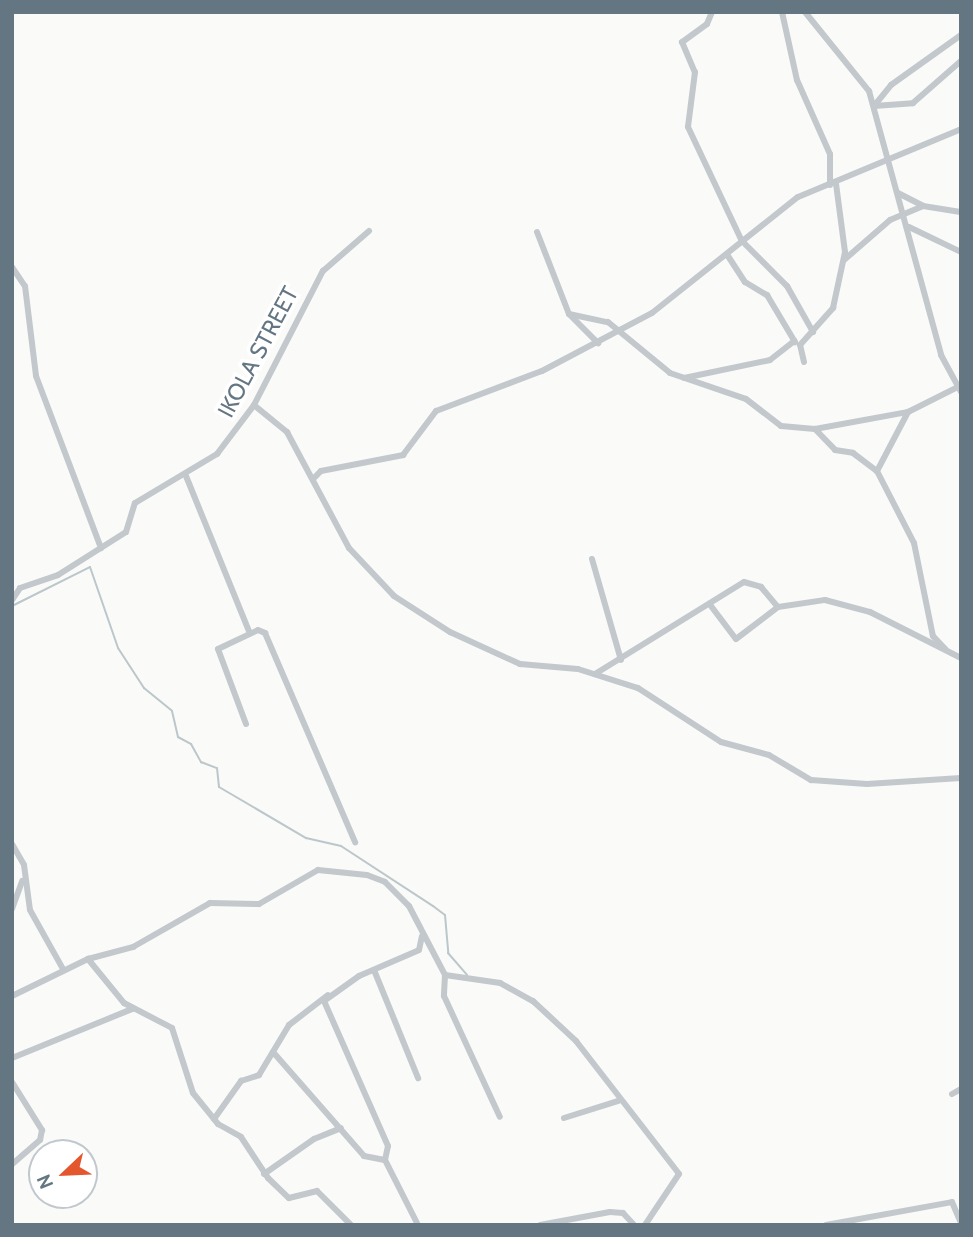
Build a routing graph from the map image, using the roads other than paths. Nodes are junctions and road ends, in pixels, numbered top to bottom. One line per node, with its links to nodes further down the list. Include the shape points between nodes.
1 (712, 12): 17 (street, via 707,24 682,42 695,72 688,127)
2 (782, 12): 9 (street, via 797,80 830,154)
3 (805, 12): 6 (street, via 856,70)
4 (961, 35): 6 (street, via 891,85)
5 (961, 61): 6 (street, via 913,103)
6 (874, 106): 8 (street)
7 (961, 129): 8 (street)
8 (886, 163): 9 (street); 10 (street)
9 (833, 184): 17 (street, via 798,197); 20 (street, via 845,248)
10 (898, 193): 11 (street); 13 (street)
11 (923, 206): 12 (street); 13 (street)
12 (961, 212)
13 (903, 213): 14 (street); 20 (street)
14 (908, 227): 18 (street); 29 (street, via 940,355)
15 (369, 231): 30 (street, IKOLA STREET, via 323,271)
16 (537, 232): 22 (street)
17 (742, 241): 19 (street); 24 (street, via 787,286)
18 (961, 252)
19 (727, 256): 23 (street); 26 (street, via 745,282 768,295)
20 (840, 264): 24 (street, via 833,308)
21 (12, 267): 36 (street, via 24,286 36,376)
22 (569, 314): 23 (street); 25 (street)
23 (622, 330): 25 (street); 28 (street)
24 (814, 332): 26 (street)
25 (598, 343): 35 (street, via 436,411 403,455 321,471)
26 (797, 343): 27 (street); 28 (street, via 769,360)
27 (804, 362)
28 (684, 378): 32 (street, via 746,399 781,426)
29 (959, 389): 31 (street)
30 (254, 405): 34 (street, IKOLA STREET, via 217,453); 35 (street, via 287,432)
31 (908, 412): 32 (street); 33 (street)
32 (816, 429): 33 (street, via 835,450 853,453)
33 (877, 471): 42 (street, via 914,543 933,636)
34 (186, 476): 36 (street, IKOLA STREET, via 135,502 126,532); 41 (street)
35 (313, 479): 45 (street, via 349,548 405,605 520,664)
36 (101, 548): 38 (street, IKOLA STREET, via 58,575 20,588)
37 (592, 559): 44 (street)
38 (12, 600)
39 (712, 606): 40 (street, via 744,582 761,587); 40 (street, via 736,639); 44 (street)
40 (778, 607): 42 (street, via 831,600 890,620)
41 (250, 634): 46 (street, via 218,649); 48 (street, via 265,633)
42 (948, 653): 43 (street)
43 (961, 659)
44 (621, 660): 45 (street)
45 (595, 674): 47 (street, via 638,688 721,742 769,755 811,780 867,784)
46 (246, 724)
47 (961, 778)
48 (355, 842)
49 (12, 844): 50 (street)
50 (24, 873): 51 (street); 54 (street, via 30,910)
51 (12, 909)
52 (422, 934): 53 (street, via 409,906 385,882 318,870 269,892 263,902 210,902 133,947); 55 (street, via 419,950); 56 (street)
53 (88, 959): 54 (street); 59 (street)
54 (63, 969): 58 (street)
55 (374, 970): 57 (street); 62 (street)
56 (445, 975): 66 (street, via 494,980 533,1001 576,1041); 67 (street, via 444,996)
57 (328, 995): 60 (street, via 289,1025); 71 (street, via 327,1012 388,1146)
58 (12, 996)
59 (132, 1009): 61 (street); 69 (street, via 163,1018 172,1028 193,1093)
60 (273, 1052): 69 (street, via 259,1075 241,1081); 70 (street)
61 (12, 1058)
62 (418, 1078)
63 (12, 1082): 72 (street, via 42,1130)
64 (961, 1089): 65 (street)
65 (952, 1094)
66 (618, 1101): 68 (street); 79 (street, via 680,1179)
67 (500, 1117)
68 (564, 1118)
69 (214, 1119): 73 (street, via 241,1138)
70 (341, 1128): 71 (street, via 364,1156); 73 (street, via 314,1139)
71 (386, 1160): 76 (street)
72 (12, 1164)
73 (264, 1174): 75 (street, via 289,1198 317,1191)
74 (961, 1223): 80 (street, via 952,1202)
75 (351, 1225)
76 (418, 1225)
77 (540, 1225): 78 (street, via 610,1212 623,1213)
78 (634, 1225)
79 (645, 1225)
80 (826, 1225)

